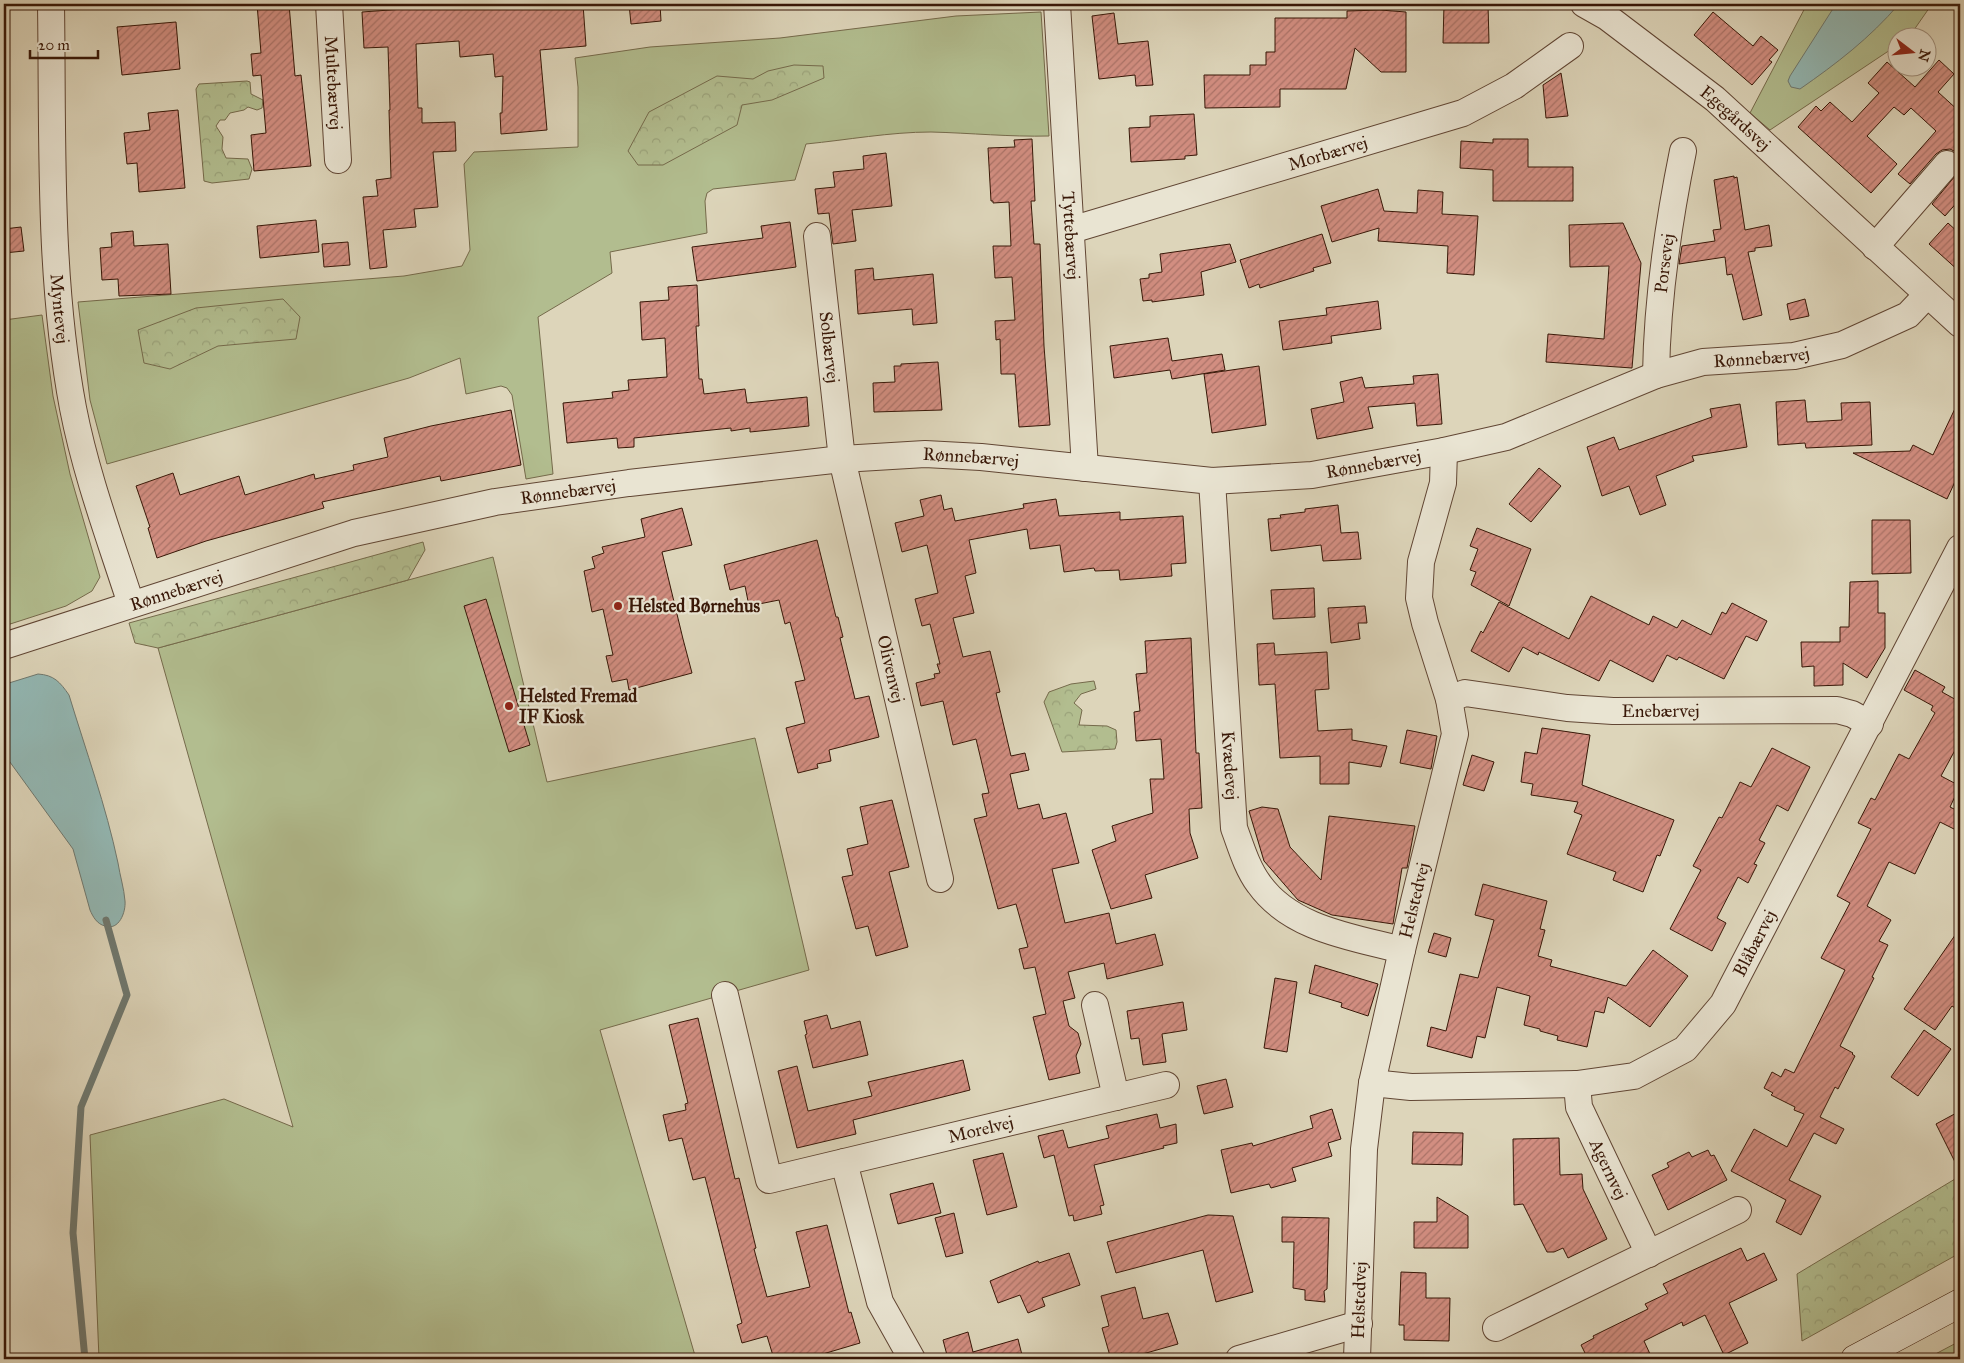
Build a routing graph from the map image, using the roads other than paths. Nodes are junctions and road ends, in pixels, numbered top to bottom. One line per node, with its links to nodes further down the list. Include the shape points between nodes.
1 (51, 4): 20 (street, Myntevej, via 58,295 73,408 88,475)
2 (329, 4): 7 (street, Multebærvej)
3 (1057, 4): 9 (street, Tyttebærvej)
4 (1584, 4): 11 (street, Egegårdsvej, via 1607,17 1715,99)
5 (1570, 46): 9 (street, Morbærvej, via 1514,86 1463,113)
6 (1683, 151): 14 (street, Porsevej, via 1670,215)
7 (338, 160)
8 (1947, 164): 11 (street)
9 (1071, 230): 17 (street, Tyttebærvej)
10 (817, 236): 16 (street, Solbærvej)
11 (1875, 247): 12 (street, Egegårdsvej)
12 (1927, 295): 13 (street, Egegårdsvej); 14 (street, Rønnebærvej, via 1908,315 1842,344 1794,356 1703,362)
13 (1960, 324)
14 (1656, 375): 15 (street, Rønnebærvej, via 1506,436)
15 (1444, 451): 18 (street, Rønnebærvej, via 1312,475); 22 (street, Helstedvej, via 1443,483 1421,562 1419,598)
16 (842, 459): 17 (street, Rønnebærvej, via 925,454); 20 (street, Rønnebærvej, via 629,483 481,505 354,533); 24 (street, Olivenvej)
17 (1085, 468): 18 (street, Rønnebærvej)
18 (1212, 481): 25 (street, Kvædevej, via 1234,828 1249,867 1270,897 1298,918 1331,931)
19 (1960, 548): 23 (street, Blåbærvej)
20 (131, 604): 21 (street, Rønnebærvej)
21 (4, 646)
22 (1449, 699): 23 (street, Enebærvej, via 1465,693 1567,708 1613,711 1837,710); 25 (street, Helstedvej, via 1456,734)
23 (1870, 724): 30 (street, Blåbærvej, via 1723,1004 1685,1049 1634,1076)
24 (940, 879)
25 (1402, 950): 28 (street, Helstedvej)
26 (725, 995): 32 (street, Morelvej, via 769,1180)
27 (1096, 1006): 31 (street)
28 (1372, 1083): 30 (street, Blåbærvej, via 1411,1087); 36 (street, Helstedvej, via 1364,1150)
29 (1166, 1084): 31 (street, Morelvej)
30 (1577, 1084): 34 (street, Agernvej, via 1579,1107)
31 (1116, 1096): 32 (street, Morelvej)
32 (844, 1162): 38 (street, via 880,1302)
33 (1738, 1210): 34 (street)
34 (1649, 1254): 37 (street)
35 (1960, 1302): 41 (main road)
36 (1359, 1324): 39 (street); 40 (street, Helstedvej)
37 (1496, 1328)
38 (912, 1359)
39 (1239, 1359)
40 (1358, 1359)
41 (1855, 1359)

